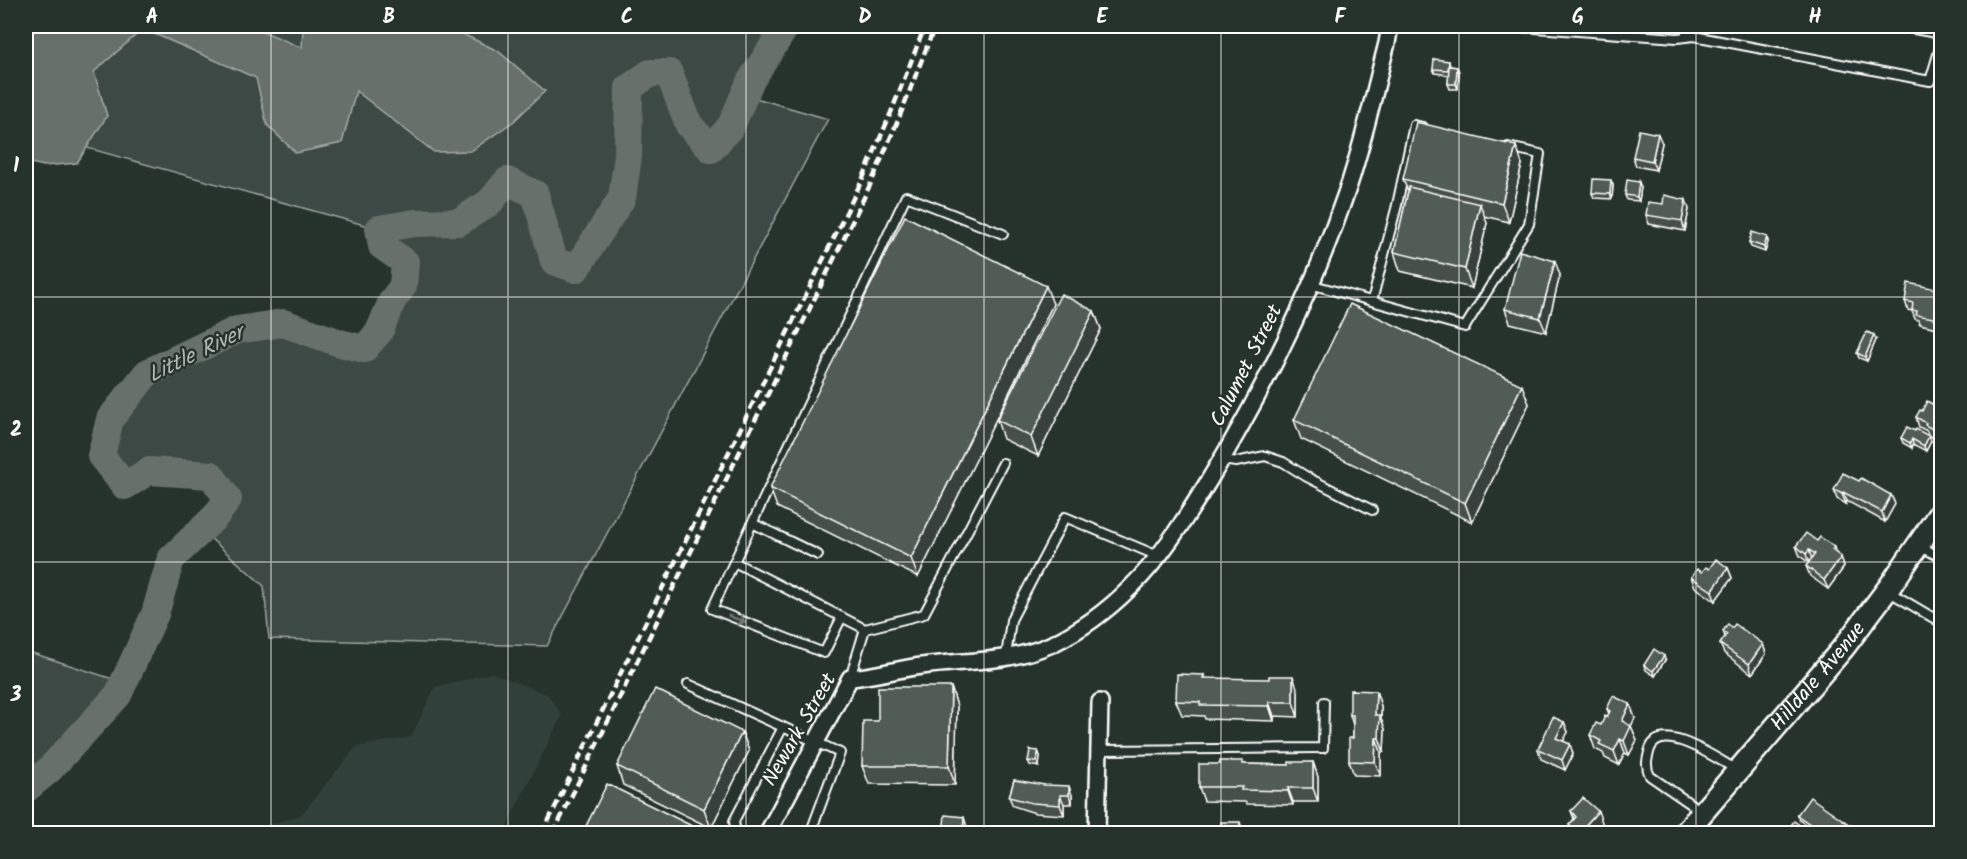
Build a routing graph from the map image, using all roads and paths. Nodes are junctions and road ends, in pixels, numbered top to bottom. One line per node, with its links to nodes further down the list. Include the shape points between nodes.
1 (1390, 26): 11 (street, Calumet Street, via 1349,183)
2 (1505, 26): 6 (lane)
3 (1688, 26): 6 (lane)
4 (1897, 26): 5 (lane)
5 (1941, 34)
6 (1685, 37): 7 (lane, via 1930,81)
7 (1941, 41)
8 (1437, 130): 12 (lane, via 1414,125)
9 (1494, 144): 12 (lane, via 1540,154 1529,224 1465,327)
10 (1003, 234): 17 (lane, via 906,196)
11 (1310, 284): 12 (lane); 13 (street, Calumet Street)
12 (1372, 302)
13 (1221, 460): 15 (lane, via 1236,462 1266,456); 20 (street, Calumet Street)
14 (1003, 463): 26 (lane, via 924,614)
15 (1372, 510)
16 (1941, 510): 18 (main road, Hilldale Avenue)
17 (752, 523): 19 (lane); 22 (lane)
18 (1918, 545): 21 (lane); 23 (main road, Hilldale Avenue)
19 (818, 555)
20 (1158, 556): 27 (street, Calumet Street, via 1107,609 1083,627); 28 (lane, via 1065,517 1011,620)
21 (1941, 558)
22 (734, 562): 24 (lane); 24 (lane, one-way to 24, via 712,609 824,653)
23 (1887, 590): 25 (lane); 36 (main road, Hilldale Avenue, via 1844,647)
24 (842, 617): 26 (lane)
25 (1941, 623)
26 (865, 629): 29 (lane)
27 (1030, 654): 28 (street, Newark Street)
28 (1006, 659): 29 (street, Newark Street, via 922,666)
29 (850, 678): 34 (street, Newark Street)
30 (688, 684): 33 (lane)
31 (1100, 702): 35 (street)
32 (1324, 702): 35 (lane, via 1323,748)
33 (783, 728): 34 (lane); 38 (lane, via 734,821)
34 (814, 742): 39 (street, Newark Street); 40 (lane, via 840,753)
35 (1099, 750): 41 (street)
36 (1738, 771): 37 (main road, Hilldale Avenue); 37 (lane, via 1684,741 1656,739 1647,758 1650,776)
37 (1703, 812): 42 (main road, Hilldale Avenue)
38 (736, 834)
39 (767, 834)
40 (810, 834)
41 (1097, 834)
42 (1684, 834)

